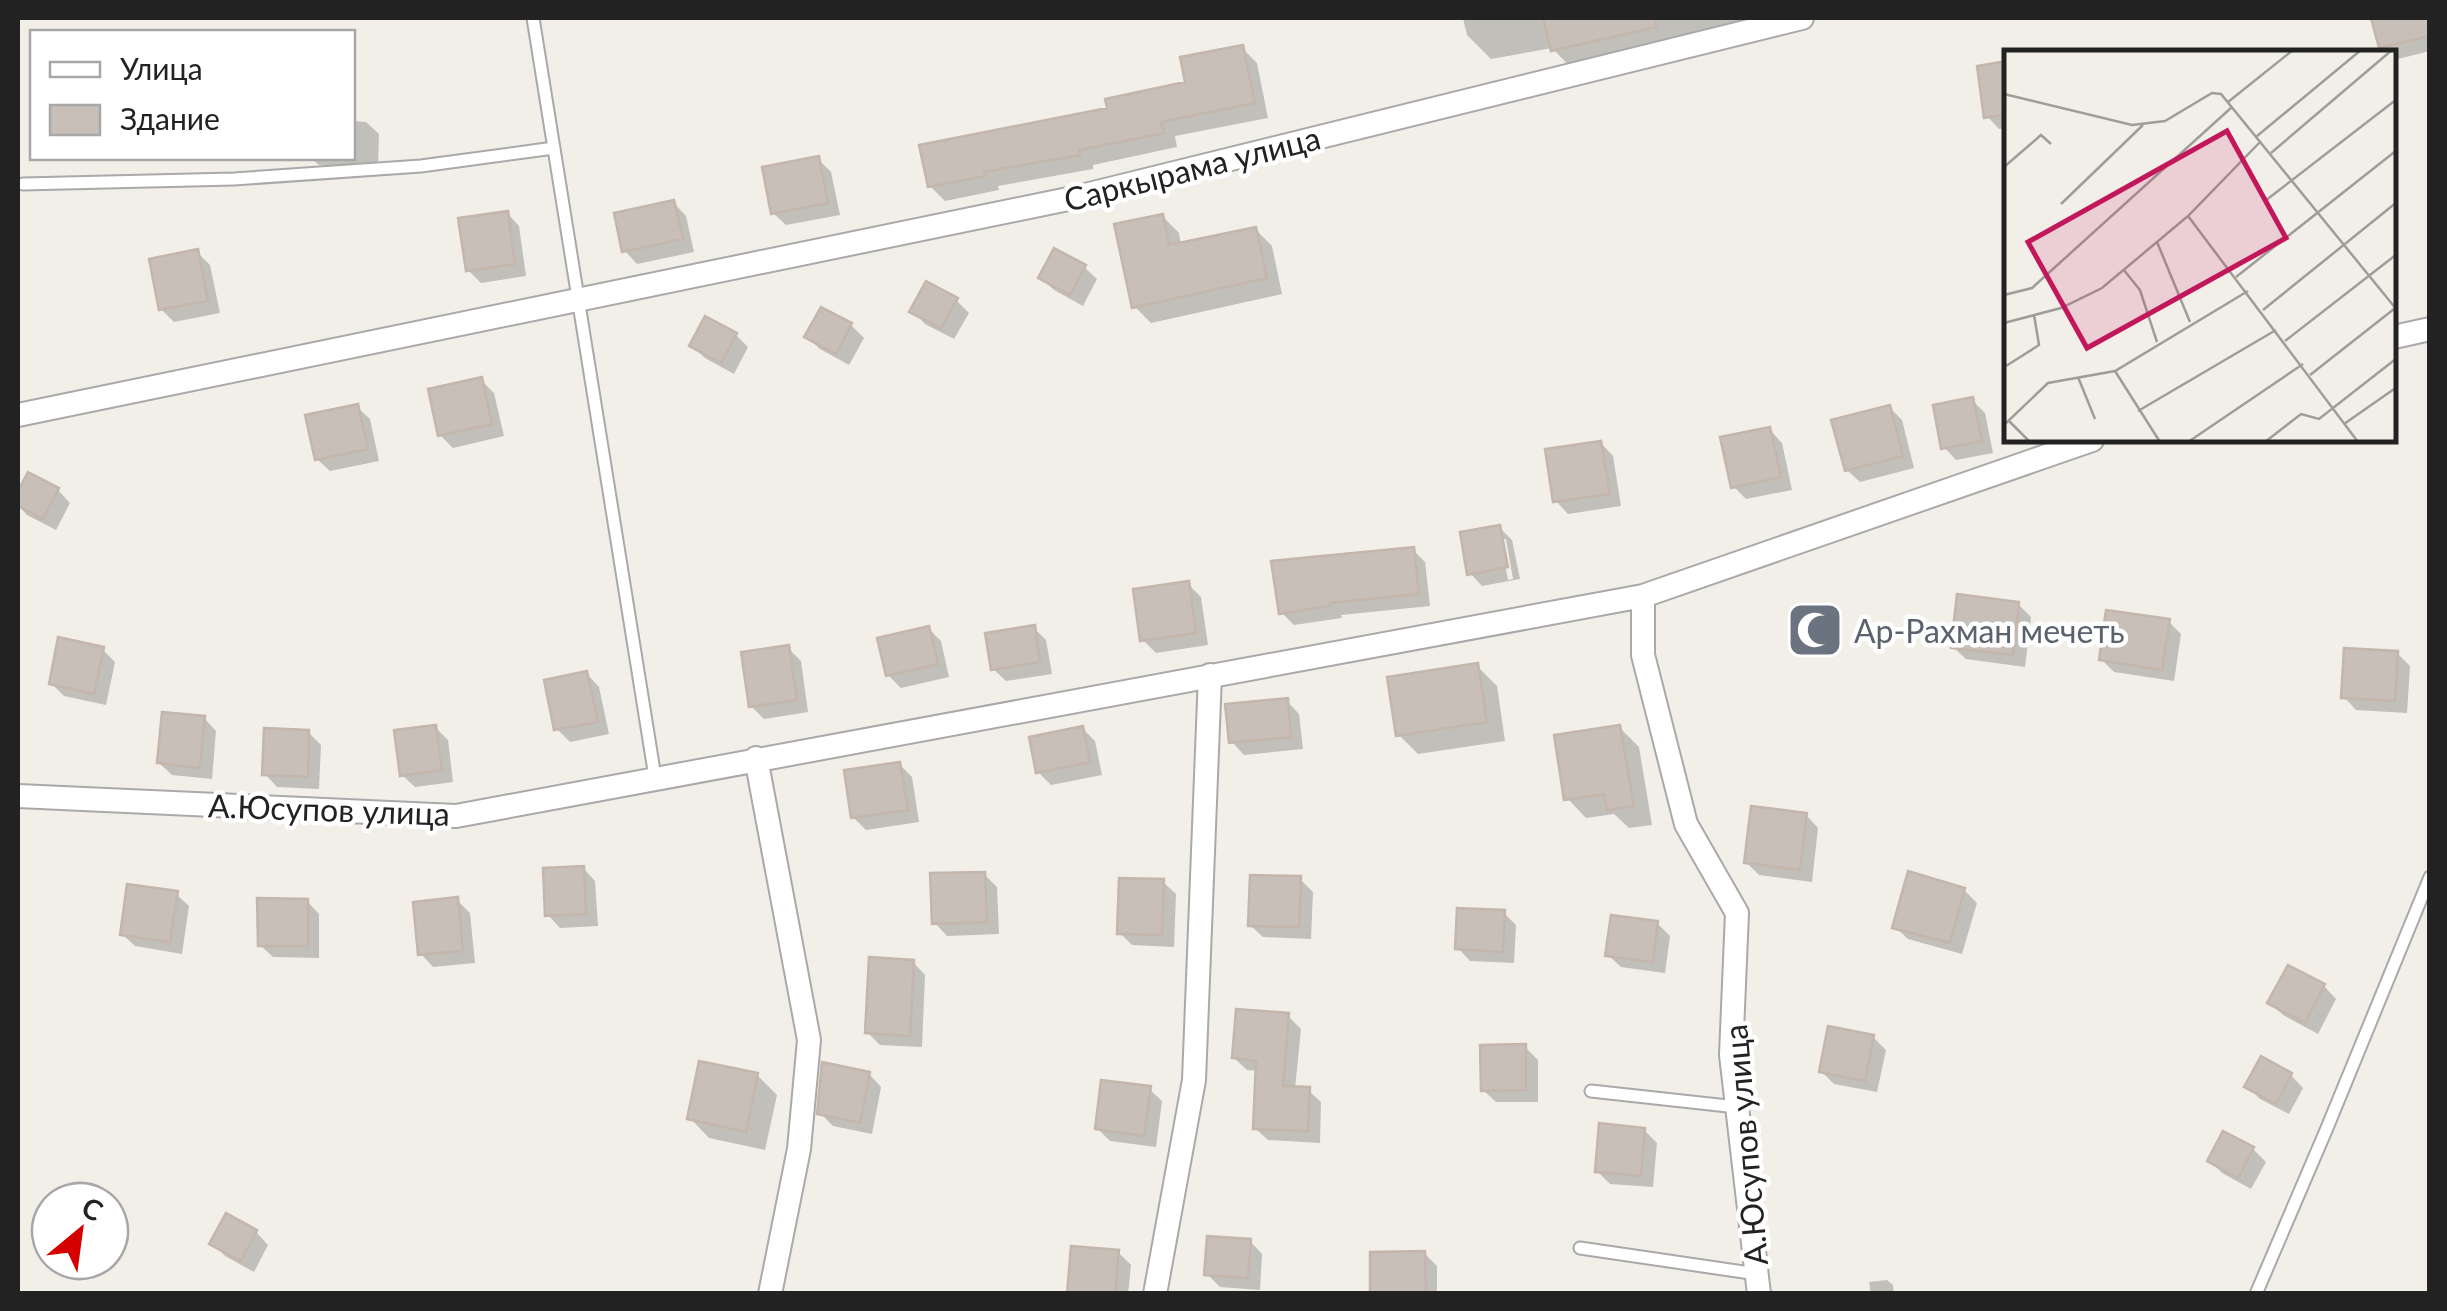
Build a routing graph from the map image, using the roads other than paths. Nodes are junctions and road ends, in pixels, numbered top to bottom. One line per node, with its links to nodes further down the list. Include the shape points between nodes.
1 (533, 18): 3 (lane)
2 (1802, 18): 5 (street, Саркырама улица, via 1073,198)
3 (554, 148): 4 (lane, via 421,166 234,179); 5 (lane)
4 (22, 184)
5 (578, 301): 8 (street); 13 (lane)
6 (2430, 328): 7 (street)
7 (2397, 336)
8 (18, 415)
9 (2086, 442): 10 (street, А.Юсупов улица)
10 (1643, 596): 11 (street, А.Юсупов улица); 17 (street, А.Юсупов улица, via 1643,655 1686,824 1737,913 1730,1054)
11 (1210, 676): 12 (street, А.Юсупов улица); 21 (street, via 1194,1080)
12 (756, 758): 13 (street, А.Юсупов улица); 20 (street, via 809,1040 800,1149)
13 (655, 777): 14 (street, А.Юсупов улица, via 456,816)
14 (18, 796)
15 (2430, 876): 22 (lane)
16 (1591, 1090): 17 (lane)
17 (1736, 1107): 19 (street, А.Юсупов улица)
18 (1580, 1248): 19 (lane)
19 (1758, 1284)
20 (770, 1294)
21 (1155, 1294)
22 (2256, 1294)

